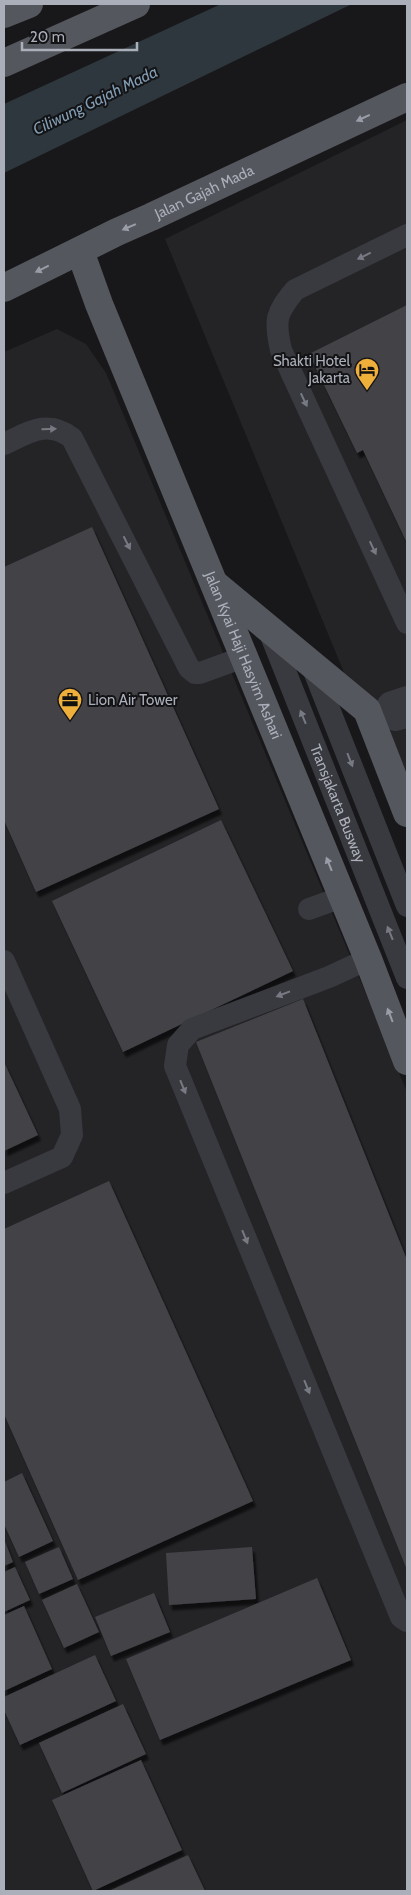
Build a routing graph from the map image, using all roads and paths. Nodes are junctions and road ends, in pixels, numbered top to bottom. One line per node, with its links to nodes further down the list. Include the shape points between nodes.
1 (29, 4): 3 (main road)
2 (136, 4): 4 (main road)
3 (4, 14)
4 (4, 63)
5 (407, 97): 7 (main road, Jalan Gajah Mada, one-way to 7)
6 (407, 235): 11 (lane, one-way to 11, via 295,290 282,306 277,321 281,350)
7 (80, 251): 8 (main road, Jalan Gajah Mada, one-way to 8); 10 (main road, Jalan Kyai Haji Hasyim Ashari)
8 (4, 288)
9 (4, 444): 13 (lane, one-way to 13, via 50,427 72,438 190,668 194,673 200,673)
10 (213, 582): 12 (main road); 13 (main road, Jalan Kyai Haji Hasyim Ashari)
11 (407, 623)
12 (268, 628): 14 (main road); 24 (lane, Transjakarta Busway, one-way to 12)
13 (244, 657): 19 (main road, Jalan Kyai Haji Hasyim Ashari, one-way to 13)
14 (312, 666): 16 (main road); 20 (lane, Transjakarta Busway, one-way to 20)
15 (407, 697): 16 (lane, via 389,703)
16 (373, 715): 17 (lane, via 395,720); 18 (main road)
17 (407, 716)
18 (407, 813)
19 (342, 897): 21 (lane); 22 (main road, Jalan Kyai Haji Hasyim Ashari)
20 (407, 906)
21 (309, 909)
22 (368, 959): 25 (main road, Jalan Kyai Haji Hasyim Ashari, one-way to 22); 27 (lane, one-way to 27, via 192,1029 178,1045 175,1066 402,1617)
23 (4, 961): 26 (lane, via 70,1109 72,1135 62,1157)
24 (407, 978)
25 (407, 1061)
26 (4, 1183)
27 (407, 1621)

